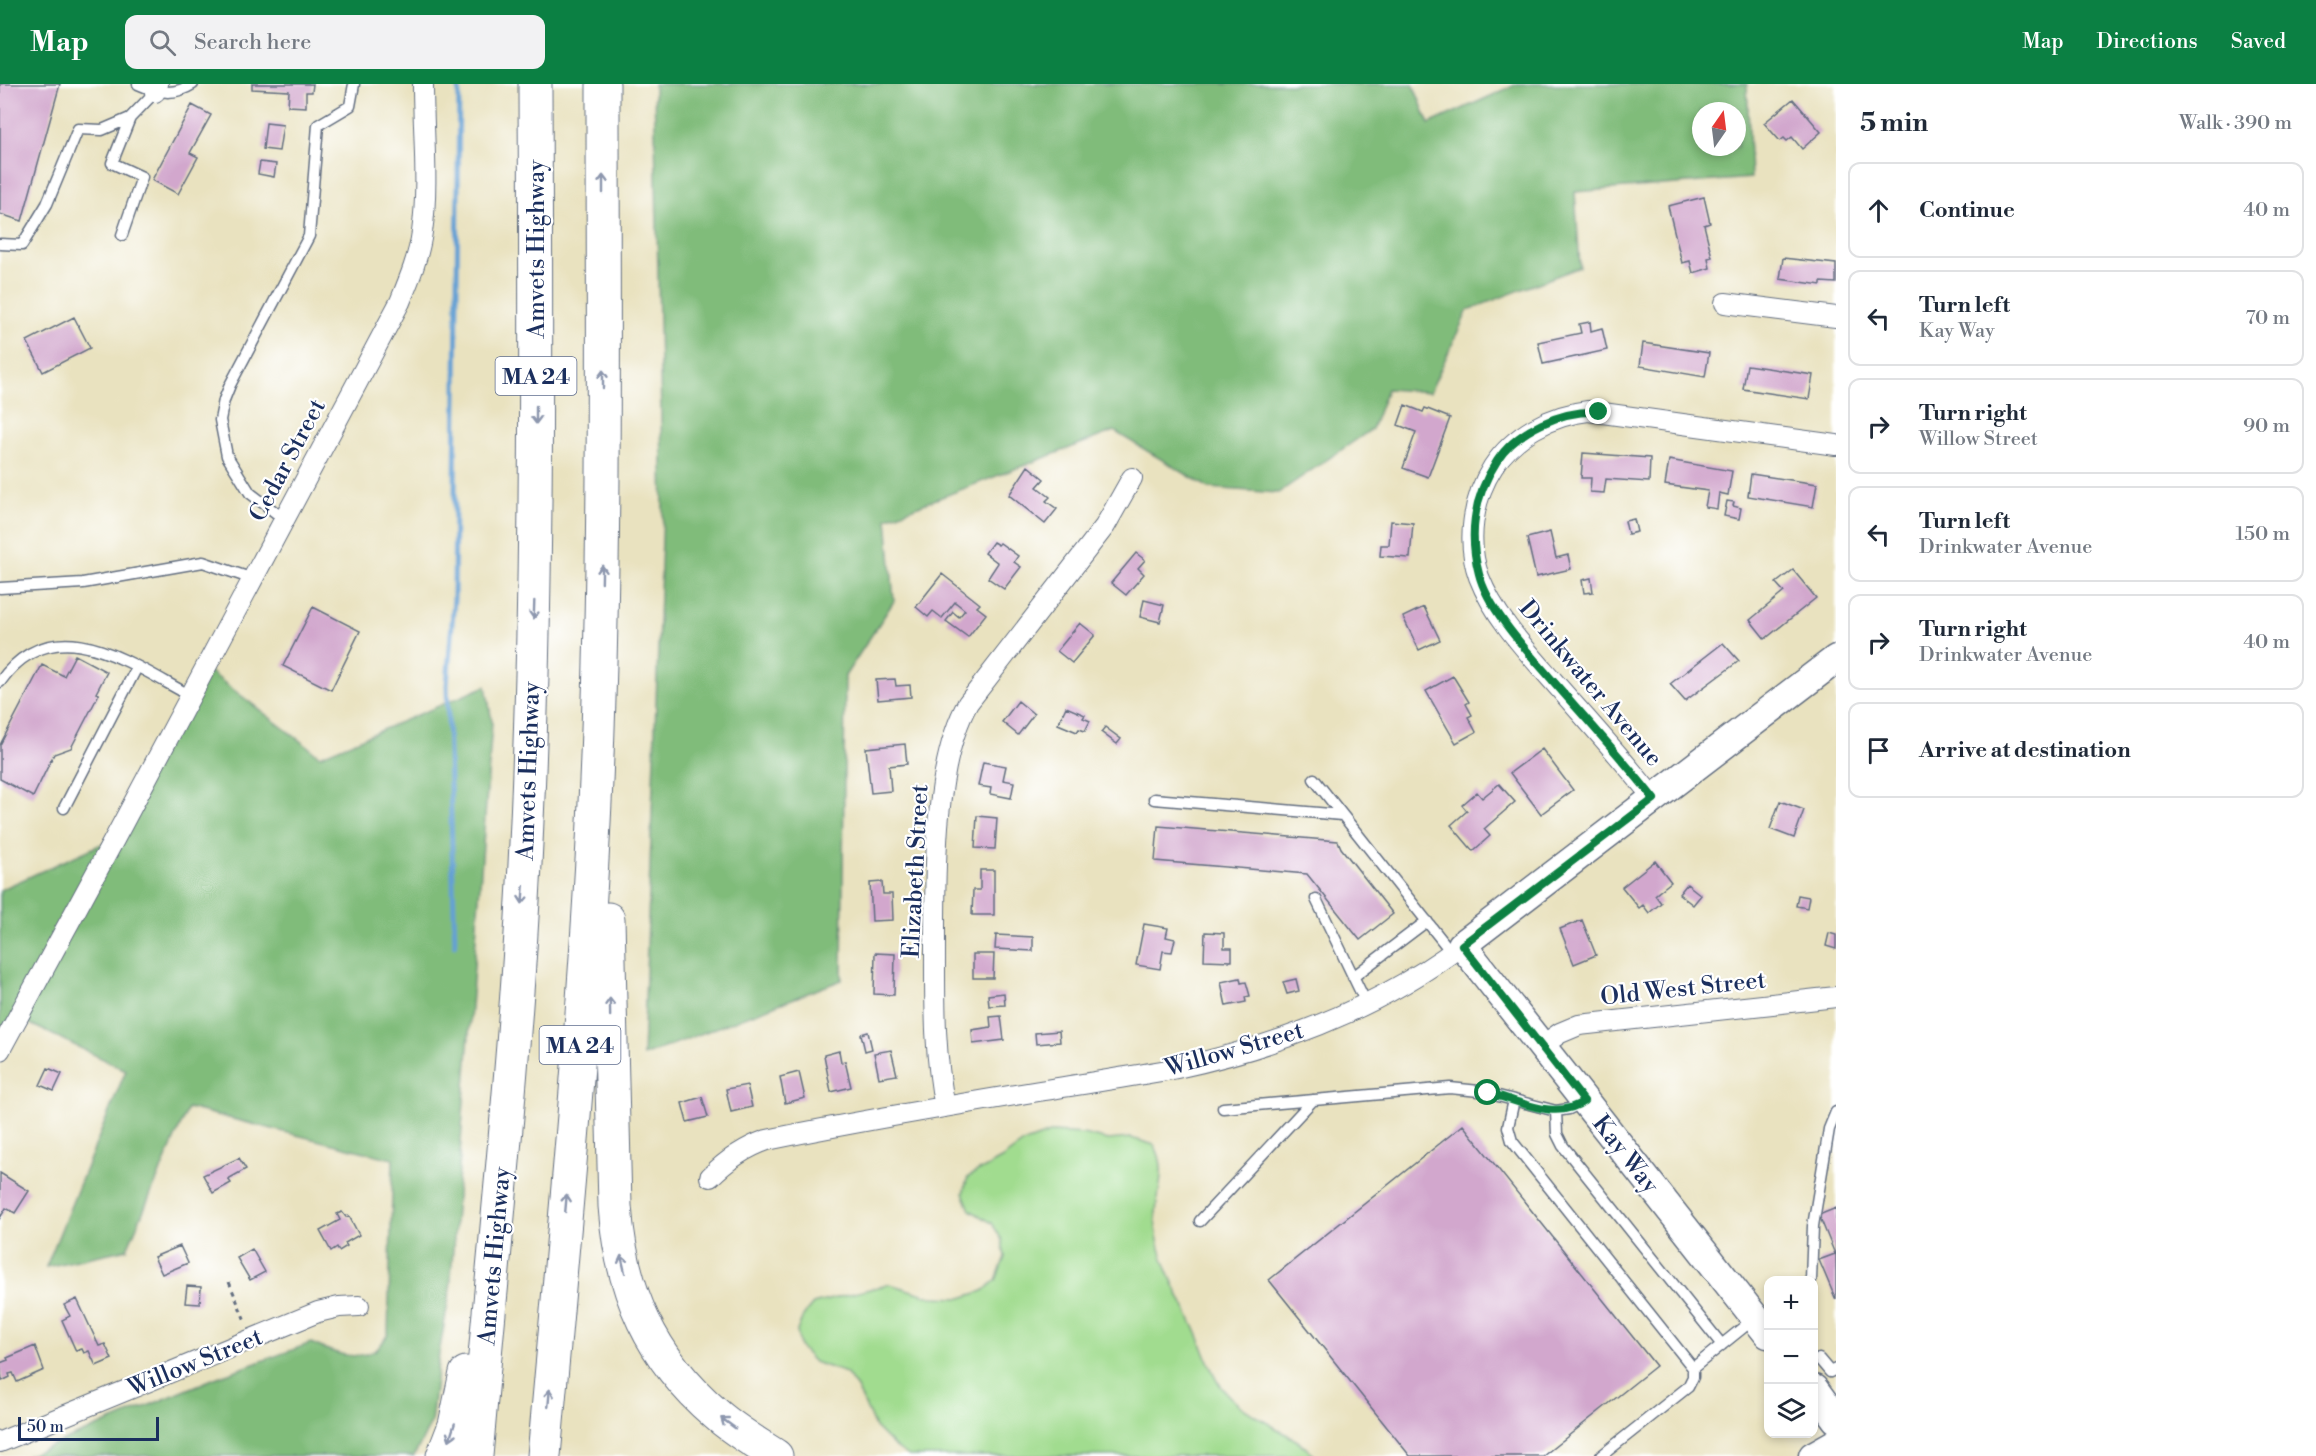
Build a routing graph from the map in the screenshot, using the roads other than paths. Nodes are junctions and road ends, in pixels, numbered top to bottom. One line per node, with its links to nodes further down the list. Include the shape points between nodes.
1 (193, 84): 6 (lane, via 181,91)
2 (354, 84): 14 (lane, via 350,106 318,125 309,236 230,385 220,420 227,456 250,493)
3 (423, 84): 14 (street, Cedar Street, via 424,207 415,263 393,315)
4 (535, 84): 38 (highway, Amvets Highway / MA 24, one-way to 38, via 534,604 525,867)
5 (603, 84): 17 (highway, MA 24, one-way to 5)
6 (150, 87): 7 (lane)
7 (130, 118): 8 (lane, via 112,163 142,177); 9 (lane, via 102,130 78,129 47,204 22,245)
8 (122, 235)
9 (0, 244)
10 (1725, 303): 11 (street)
11 (1836, 317)
12 (1836, 445): 24 (street, Drinkwater Avenue, via 1588,411 1565,415 1525,434 1501,455 1486,478 1477,502 1473,539 1479,576 1492,603 1519,642)
13 (1132, 478): 39 (street, Elizabeth Street, via 1105,526 974,695 955,732 942,798 935,889 936,1049)
14 (284, 519): 15 (street, Cedar Street)
15 (253, 579): 16 (lane, via 203,562 83,583); 21 (street, Cedar Street)
16 (0, 588)
17 (601, 632): 58 (highway, MA 24, one-way to 17, via 585,988); 59 (highway, one-way to 17, via 717,1415 686,1386 651,1337 623,1267 615,1206)
18 (1836, 659): 24 (street, Willow Street)
19 (137, 668): 20 (lane, via 83,644 64,643 45,646 26,656); 21 (lane); 25 (lane)
20 (0, 682)
21 (190, 696): 34 (street, Cedar Street)
22 (1314, 779): 26 (lane)
23 (1154, 799): 26 (lane)
24 (1654, 799): 29 (street, Willow Street)
25 (64, 808)
26 (1342, 815): 28 (lane)
27 (1316, 899): 30 (lane)
28 (1426, 921): 29 (lane); 30 (lane)
29 (1457, 949): 32 (street, Willow Street, via 1405,984); 33 (street, Kay Way)
30 (1353, 977): 32 (lane)
31 (1836, 997): 33 (street, Old West Street, via 1579,1025)
32 (1366, 1003): 39 (street, Willow Street, via 1280,1038 1167,1070)
33 (1542, 1046): 37 (street, Kay Way)
34 (0, 1050)
35 (1313, 1100): 36 (lane, via 1460,1088); 40 (lane); 44 (lane)
36 (1514, 1100): 41 (lane); 50 (lane, via 1508,1127 1512,1141)
37 (1584, 1101): 41 (lane); 47 (street, Kay Way)
38 (507, 1105): 56 (highway, one-way to 56, via 466,1372 455,1425); 57 (highway, Amvets Highway / MA 24)
39 (945, 1107): 43 (street, Willow Street, via 767,1140 743,1150)
40 (1223, 1108)
41 (1556, 1111): 48 (lane, via 1557,1134 1563,1146)
42 (1836, 1112): 45 (lane, via 1829,1129 1813,1226)
43 (710, 1177)
44 (1200, 1221)
45 (1811, 1276)
46 (359, 1306): 54 (street, Willow Street, via 328,1309)
47 (1762, 1326): 48 (lane)
48 (1722, 1345): 50 (lane)
49 (1818, 1361): 51 (lane, via 1830,1371)
50 (1693, 1368): 60 (lane, via 1688,1387)
51 (1836, 1369)
52 (1818, 1394): 53 (street)
53 (1836, 1419)
54 (0, 1442)
55 (1836, 1443): 61 (street)
56 (443, 1456)
57 (476, 1456)
58 (544, 1456)
59 (776, 1456)
60 (1601, 1456)
61 (1813, 1456)

